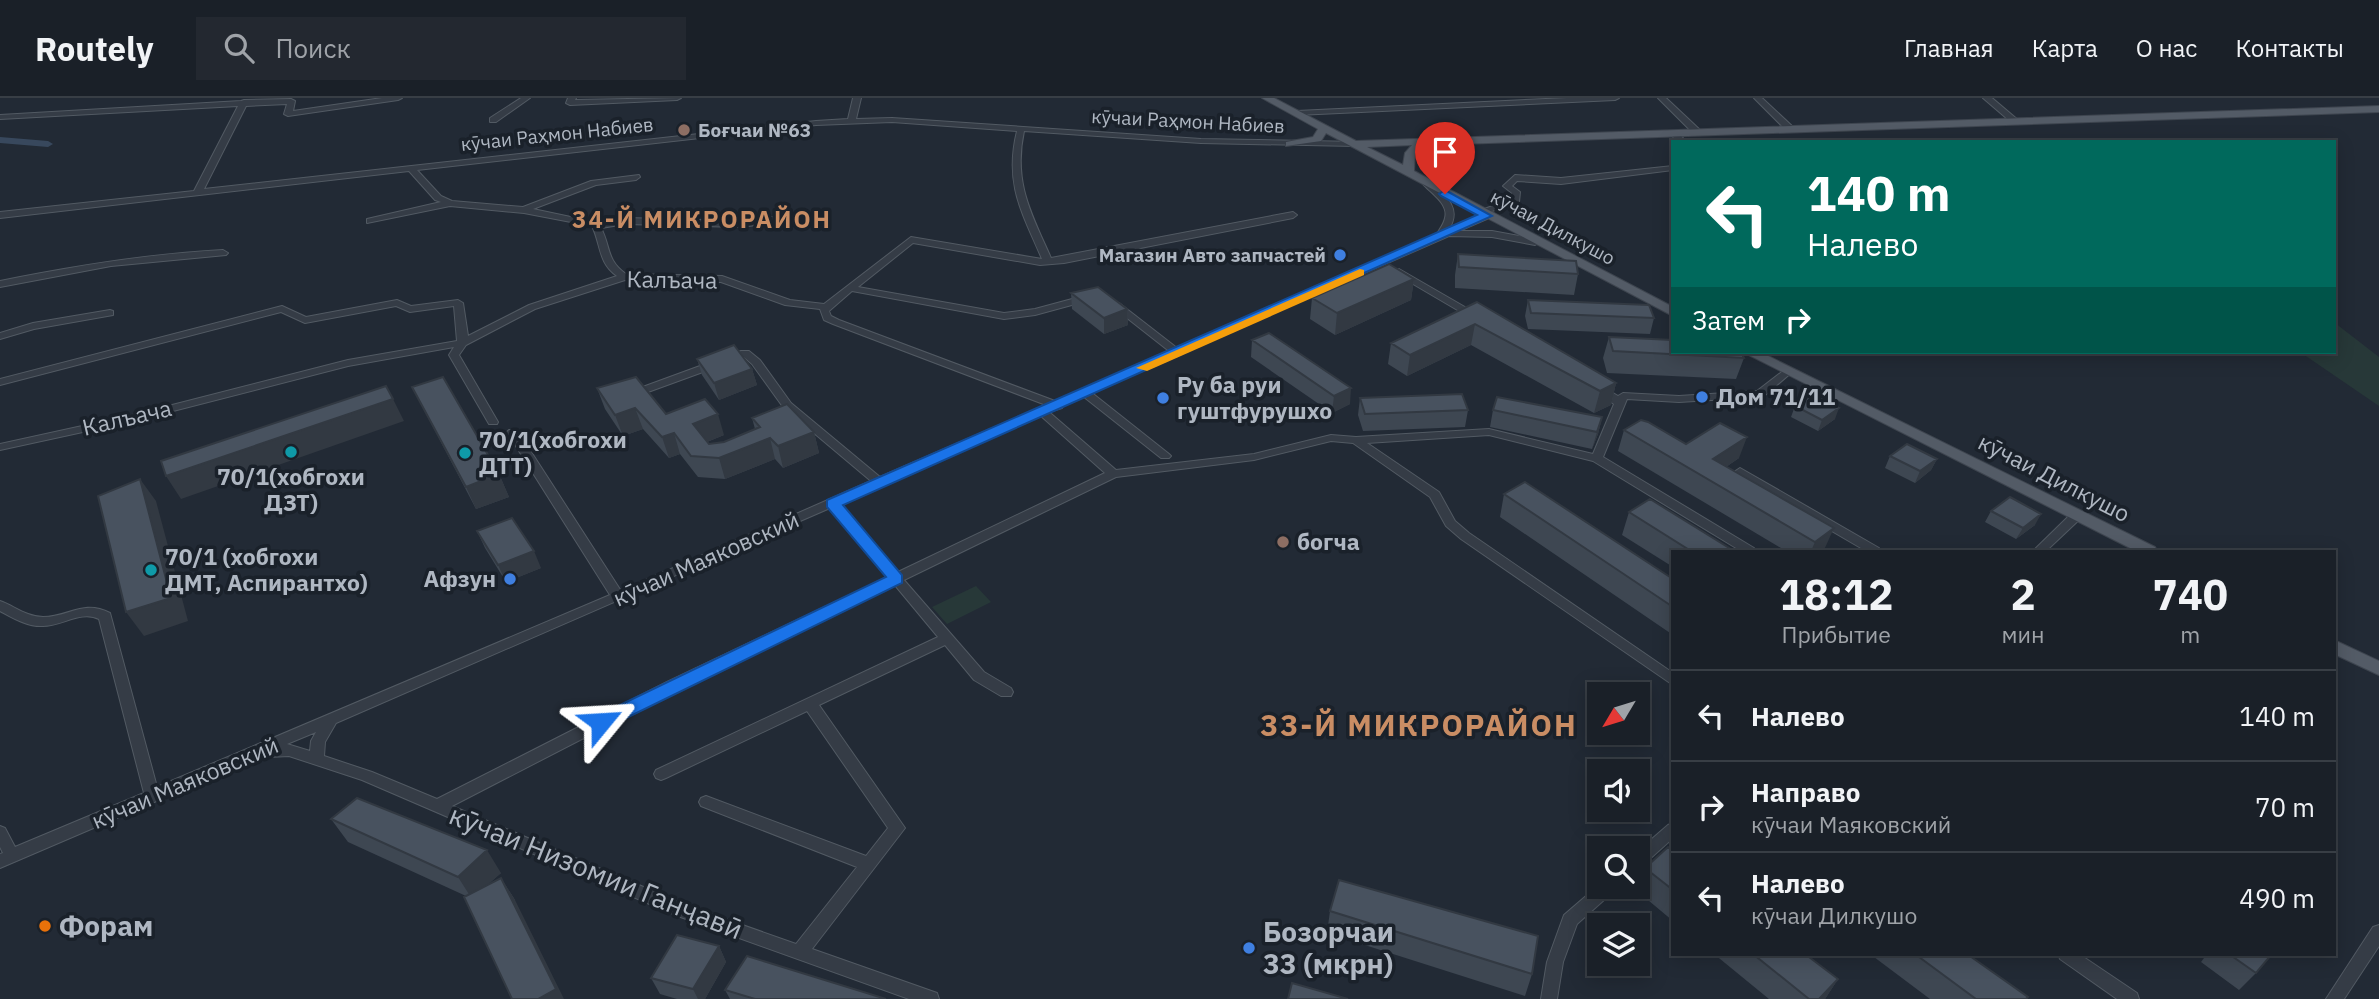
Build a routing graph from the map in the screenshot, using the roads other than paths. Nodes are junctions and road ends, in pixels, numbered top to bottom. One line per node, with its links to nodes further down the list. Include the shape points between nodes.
1 (398, 98): 11 (street, via 288,114 291,101)
2 (526, 98): 15 (street)
3 (572, 98): 4 (street, via 570,103)
4 (677, 98)
5 (857, 98): 17 (street)
6 (1267, 98): 13 (main road, кӯчаи Дилкушо)
7 (1615, 98): 13 (street)
8 (1662, 98): 21 (street)
9 (1758, 98): 19 (street)
10 (1987, 98): 16 (street)
11 (244, 102): 14 (street); 32 (street)
12 (2379, 109): 16 (main road, кӯчаи Раҳмон Набиев)
13 (1297, 113): 18 (main road, кӯчаи Дилкушо)
14 (0, 117)
15 (493, 120)
16 (2014, 120): 19 (main road, кӯчаи Раҳмон Набиев)
17 (852, 122): 20 (street, кӯчаи Раҳмон Набиев, via 892,120); 28 (street, кӯчаи Раҳмон Набиев)
18 (1324, 127): 25 (main road, via 1317,139); 26 (main road, кӯчаи Дилкушо)
19 (1789, 128): 21 (main road, кӯчаи Раҳмон Набиев)
20 (1021, 129): 25 (street, кӯчаи Раҳмон Набиев); 44 (street, via 1014,153 1015,185)
21 (1696, 131): 22 (main road, кӯчаи Раҳмон Набиев)
22 (1674, 133): 23 (main road, кӯчаи Раҳмон Набиев); 24 (street)
23 (1433, 140): 26 (main road, кӯчаи Раҳмон Набиев); 29 (main road, via 1410,150)
24 (1680, 140)
25 (1290, 144): 26 (street, кӯчаи Раҳмон Набиев)
26 (1356, 144): 29 (main road, кӯчаи Дилкушо)
27 (1671, 167): 35 (street, via 1561,181 1515,178 1507,186 1516,192 1516,200)
28 (411, 169): 32 (street, кӯчаи Раҳмон Набиев); 33 (street)
29 (1409, 174): 31 (main road, кӯчаи Дилкушо)
30 (636, 177): 34 (street, via 594,183)
31 (1427, 184): 35 (main road, кӯчаи Дилкушо); 41 (street, via 1448,203 1452,214)
32 (198, 192): 36 (street, кӯчаи Раҳмон Набиев)
33 (450, 203): 34 (street); 38 (street)
34 (524, 210): 40 (street)
35 (1483, 214): 41 (street, кӯчаи Маяковский); 42 (main road, кӯчаи Дилкушо)
36 (0, 215)
37 (1293, 215): 44 (street)
38 (370, 221)
39 (819, 223): 40 (street, via 626,221)
40 (597, 226): 46 (street, via 609,268)
41 (1441, 235): 42 (street, via 1492,234); 45 (street, кӯчаи Маяковский)
42 (1535, 242): 51 (main road, кӯчаи Дилкушо)
43 (223, 253): 47 (street, via 108,262)
44 (1048, 261): 48 (street, via 911,240)
45 (1383, 263): 53 (street); 56 (street, кӯчаи Маяковский)
46 (624, 277): 50 (street, Калъача, via 722,279 788,303); 55 (street, Калъача, via 532,307)
47 (0, 284)
48 (850, 288): 49 (street, via 1004,316); 50 (street)
49 (1104, 298): 56 (street)
50 (826, 307): 64 (street, via 827,318 836,322)
51 (1671, 311)
52 (110, 313): 54 (street)
53 (1489, 325)
54 (0, 336)
55 (462, 343): 60 (street, via 458,303 410,309 397,303 305,320 282,309); 66 (street, via 454,355); 69 (street, Калъача, via 348,363)
56 (1178, 353): 61 (street, кӯчаи Маяковский)
57 (1754, 354): 58 (main road, кӯчаи Дилкушо)
58 (1787, 371): 63 (street, via 1760,394 1679,399 1635,394 1623,396); 76 (main road, кӯчаи Дилкушо)
59 (1584, 381): 63 (street)
60 (0, 382)
61 (1086, 393): 64 (street, кӯчаи Маяковский); 70 (street)
62 (617, 400): 74 (street, via 746,354 787,405)
63 (1619, 402): 71 (street)
64 (1058, 406): 65 (street, кӯчаи Маяковский)
65 (1043, 412): 73 (street); 74 (street, кӯчаи Маяковский)
66 (493, 422)
67 (513, 432): 82 (street)
68 (1356, 440): 71 (street, via 1489,432); 73 (street, via 1331,438 1254,457); 87 (street, via 1435,495 1450,523 1465,536)
69 (0, 447)
70 (1165, 456)
71 (1597, 458): 77 (street)
72 (1740, 472): 78 (street)
73 (1113, 474): 81 (street)
74 (880, 483): 75 (street, кӯчаи Маяковский)
75 (833, 504): 81 (street); 82 (street, кӯчаи Маяковский)
76 (2077, 514): 79 (street); 80 (main road, кӯчаи Дилкушо)
77 (1748, 550)
78 (1873, 550)
79 (2040, 550)
80 (2147, 550)
81 (897, 579): 84 (street); 96 (street, via 672,686)
82 (618, 597): 90 (street, кӯчаи Маяковский)
83 (0, 606): 94 (street, via 31,621 88,611 105,616)
84 (948, 638): 88 (street, via 979,676); 89 (street)
85 (2336, 647): 86 (main road)
86 (2379, 669)
87 (1671, 679)
88 (1006, 692)
89 (810, 704): 93 (street); 101 (street, via 897,828)
90 (330, 722): 91 (street, кӯчаи Маяковский); 92 (street, via 318,741)
91 (262, 751): 92 (street, кӯчаи Низомии Ганҷавӣ, via 289,750); 94 (street, кӯчаи Маяковский)
92 (317, 760): 96 (street, кӯчаи Низомии Ганҷавӣ)
93 (661, 774)
94 (152, 797): 100 (street, кӯчаи Маяковский)
95 (706, 802): 101 (street)
96 (437, 806): 104 (street, кӯчаи Низомии Ганҷавӣ, via 681,910)
97 (0, 832): 100 (street)
98 (1671, 832): 99 (street)
99 (1650, 850)
100 (6, 859)
101 (868, 864): 104 (street)
102 (1594, 899): 107 (street, via 1570,920 1555,962)
103 (2379, 932): 109 (street)
104 (799, 953): 106 (street, кӯчаи Низомии Ганҷавӣ)
105 (2069, 956): 108 (street)
106 (931, 999)
107 (1549, 999)
108 (2131, 999)
109 (2334, 999)

